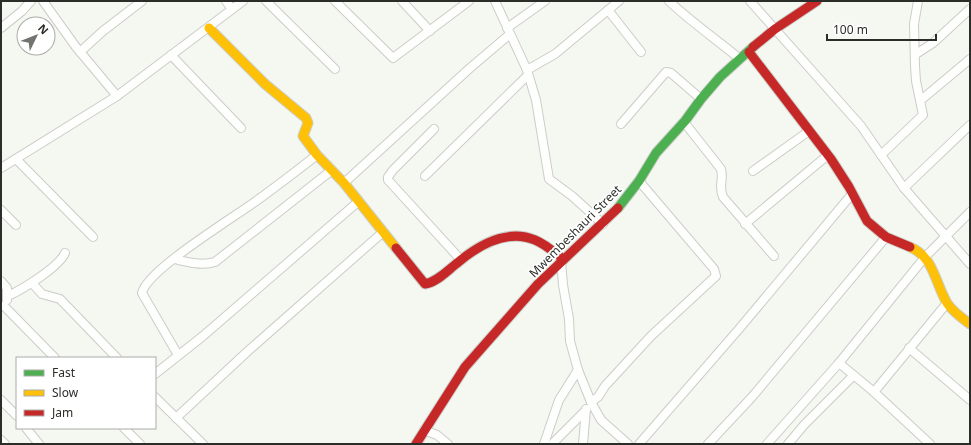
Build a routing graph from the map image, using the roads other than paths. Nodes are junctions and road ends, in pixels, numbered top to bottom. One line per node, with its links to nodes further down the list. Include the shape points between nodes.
1 (31, 1): 20 (street, via 22,12)
2 (43, 1): 25 (street)
3 (142, 1): 25 (street)
4 (226, 1): 18 (street)
5 (242, 1): 18 (street)
6 (266, 1): 32 (street)
7 (335, 1): 23 (street, via 391,58 396,58)
8 (402, 1): 23 (street)
9 (469, 1): 23 (street)
10 (495, 1): 24 (street)
11 (545, 1): 24 (street)
12 (619, 1): 19 (street)
13 (669, 1): 30 (street, via 686,18)
14 (750, 1): 22 (street)
15 (817, 1): 22 (street, Mwembeshauri Street)
16 (918, 1): 28 (street, via 914,24)
17 (970, 8): 28 (street, via 933,43)
18 (232, 9): 21 (street)
19 (608, 10): 26 (street); 33 (street, via 555,54)
20 (1, 28)
21 (209, 28): 29 (street); 43 (street, via 265,84 306,118 308,123 304,138)
22 (775, 29): 27 (street, Mwembeshauri Street); 45 (street, via 861,126)
23 (430, 31)
24 (509, 31): 33 (street); 52 (street)
25 (80, 52): 34 (street)
26 (641, 52)
27 (749, 52): 30 (street, Mwembeshauri Street); 42 (street)
28 (916, 54): 36 (street, via 916,82)
29 (171, 55): 34 (street); 40 (street)
30 (740, 59): 35 (street, Mwembeshauri Street)
31 (970, 59): 36 (street)
32 (335, 69)
33 (527, 72): 50 (street); 58 (street, via 536,100 549,180 572,196)
34 (117, 96): 46 (street)
35 (701, 99): 37 (street, Mwembeshauri Street); 38 (street, via 671,73 666,72)
36 (921, 100): 45 (street, via 921,118)
37 (684, 122): 51 (street, Mwembeshauri Street, via 656,153); 59 (street, via 718,162 723,175 720,189 723,197)
38 (621, 124)
39 (970, 125): 53 (street)
40 (241, 128)
41 (434, 129): 69 (street, via 393,170 388,180)
42 (809, 131): 44 (street); 49 (street)
43 (317, 155): 48 (street); 68 (street, via 263,196 189,246)
44 (828, 155): 54 (street, via 844,177); 59 (street)
45 (881, 155): 53 (street)
46 (16, 158): 47 (street); 62 (street)
47 (1, 168)
48 (332, 170): 52 (street); 68 (street, via 215,262 197,263)
49 (753, 171)
50 (425, 176)
51 (639, 181): 58 (street, Mwembeshauri Street); 88 (street, via 714,268 716,276 651,336 598,397)
52 (344, 183): 55 (street)
53 (904, 188): 63 (street)
54 (852, 194): 64 (street, via 867,220); 109 (street)
55 (359, 202): 61 (street); 79 (street)
56 (1, 210): 60 (street)
57 (970, 212): 63 (street)
58 (603, 224): 70 (street, Mwembeshauri Street)
59 (746, 224): 66 (street)
60 (16, 225)
61 (382, 233): 69 (street, via 425,284); 93 (street)
62 (93, 236)
63 (945, 236): 67 (street); 71 (street)
64 (886, 237): 67 (street, via 919,251); 110 (street, via 752,398)
65 (65, 253): 73 (street, via 60,261)
66 (774, 256)
67 (925, 257): 75 (street); 82 (street)
68 (175, 259): 79 (street, via 148,282 142,293)
69 (461, 260): 70 (street, via 479,246 518,236 539,242)
70 (562, 260): 83 (street, via 562,285 569,319 570,341); 96 (street, Mwembeshauri Street, via 465,367)
71 (970, 264)
72 (1, 281): 74 (street, via 7,288)
73 (32, 283): 74 (street); 81 (street, via 42,294 60,299)
74 (8, 296): 76 (street)
75 (947, 303): 77 (street); 78 (street)
76 (2, 307): 80 (street)
77 (970, 324)
78 (910, 348): 86 (street); 90 (street)
79 (178, 355): 84 (street)
80 (54, 357)
81 (116, 357)
82 (839, 363): 85 (street); 111 (street)
83 (578, 370): 88 (street); 105 (street, via 559,400)
84 (156, 373)
85 (853, 376): 86 (street); 112 (street)
86 (874, 392): 98 (street)
87 (156, 398): 93 (street)
88 (590, 399): 91 (street); 108 (street, via 607,427)
89 (1, 400): 92 (street)
90 (970, 400)
91 (586, 410): 106 (street); 107 (street)
92 (16, 415)
93 (176, 418): 102 (street)
94 (27, 429): 100 (street)
95 (125, 429): 101 (street)
96 (424, 430): 103 (street, Mwembeshauri Street); 104 (street, via 438,435)
97 (1, 440): 99 (street)
98 (928, 443)
99 (5, 444)
100 (39, 444)
101 (140, 444)
102 (203, 444)
103 (416, 444)
104 (448, 444)
105 (544, 444)
106 (552, 444)
107 (583, 444)
108 (628, 444)
109 (639, 444)
110 (708, 444)
111 (767, 444)
112 (788, 444)

